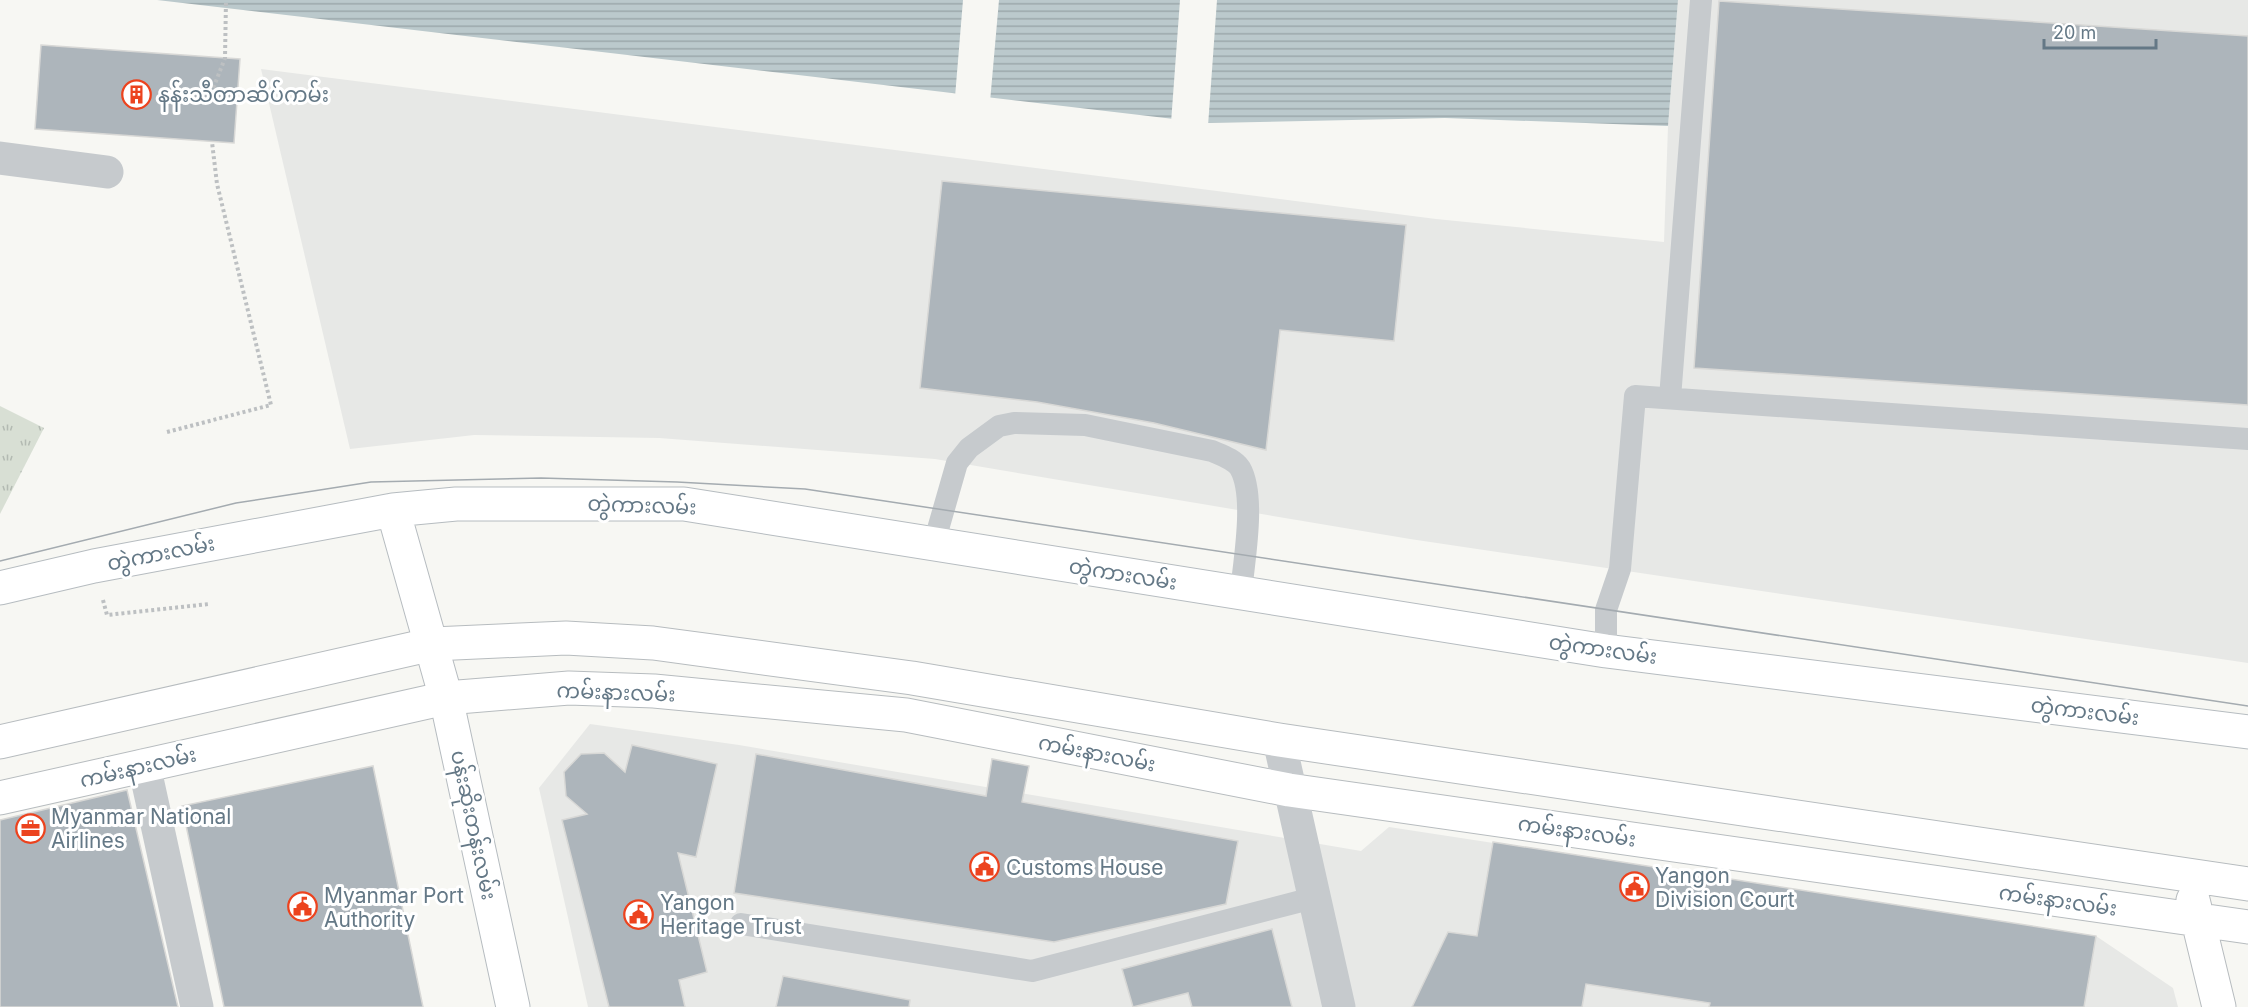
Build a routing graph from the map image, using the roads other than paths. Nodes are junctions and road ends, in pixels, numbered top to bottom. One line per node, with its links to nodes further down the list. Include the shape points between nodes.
1 (1701, 0): 4 (lane)
2 (0, 158): 3 (street)
3 (107, 172)
4 (1671, 398): 5 (lane); 11 (lane, via 1635,396 1620,569 1606,610)
5 (2248, 439)
6 (393, 510): 7 (main road, တွဲကားလမ်း, via 456,504 684,504); 8 (main road, တွဲကားလမ်း, via 94,566); 10 (main road, ပန်းဆိုးတန်းလမ်း)
7 (934, 543): 9 (main road, တွဲကားလမ်း); 9 (lane, via 957,463 980,438 999,426 1014,423 1085,425 1212,452 1239,466 1248,504)
8 (0, 588)
9 (1241, 592): 11 (main road, တွဲကားလမ်း)
10 (433, 644): 12 (main road, ကမ်းနားလမ်း, via 566,638 653,643); 13 (main road, ပန်းဆိုးတန်းလမ်း); 17 (main road, ကမ်းနားလမ်း)
11 (1606, 651): 15 (main road, တွဲကားလမ်း)
12 (912, 678): 14 (main road); 16 (main road, ကမ်းနားလမ်း)
13 (446, 698): 14 (main road, ကမ်းနားလမ်း, via 569,688); 18 (main road, ကမ်းနားလမ်း); 28 (main road, ပန်းဆိုးတန်းလမ်း)
14 (906, 715): 19 (main road, ကမ်းနားလမ်း)
15 (2248, 732)
16 (1279, 740): 19 (street); 21 (main road, ကမ်းနားလမ်း)
17 (0, 742)
18 (144, 765): 20 (main road, ကမ်းနားလမ်း); 27 (street)
19 (1289, 790): 23 (street); 24 (main road, ကမ်းနားလမ်း)
20 (0, 798)
21 (2187, 875): 22 (main road, ကမ်းနားလမ်း); 24 (main road)
22 (2248, 884)
23 (1313, 898): 25 (lane, via 1032,971); 29 (street)
24 (2198, 920): 26 (main road, ကမ်းနားလမ်း); 30 (main road)
25 (741, 924)
26 (2248, 927)
27 (197, 1007)
28 (513, 1007)
29 (1339, 1007)
30 (2219, 1007)

